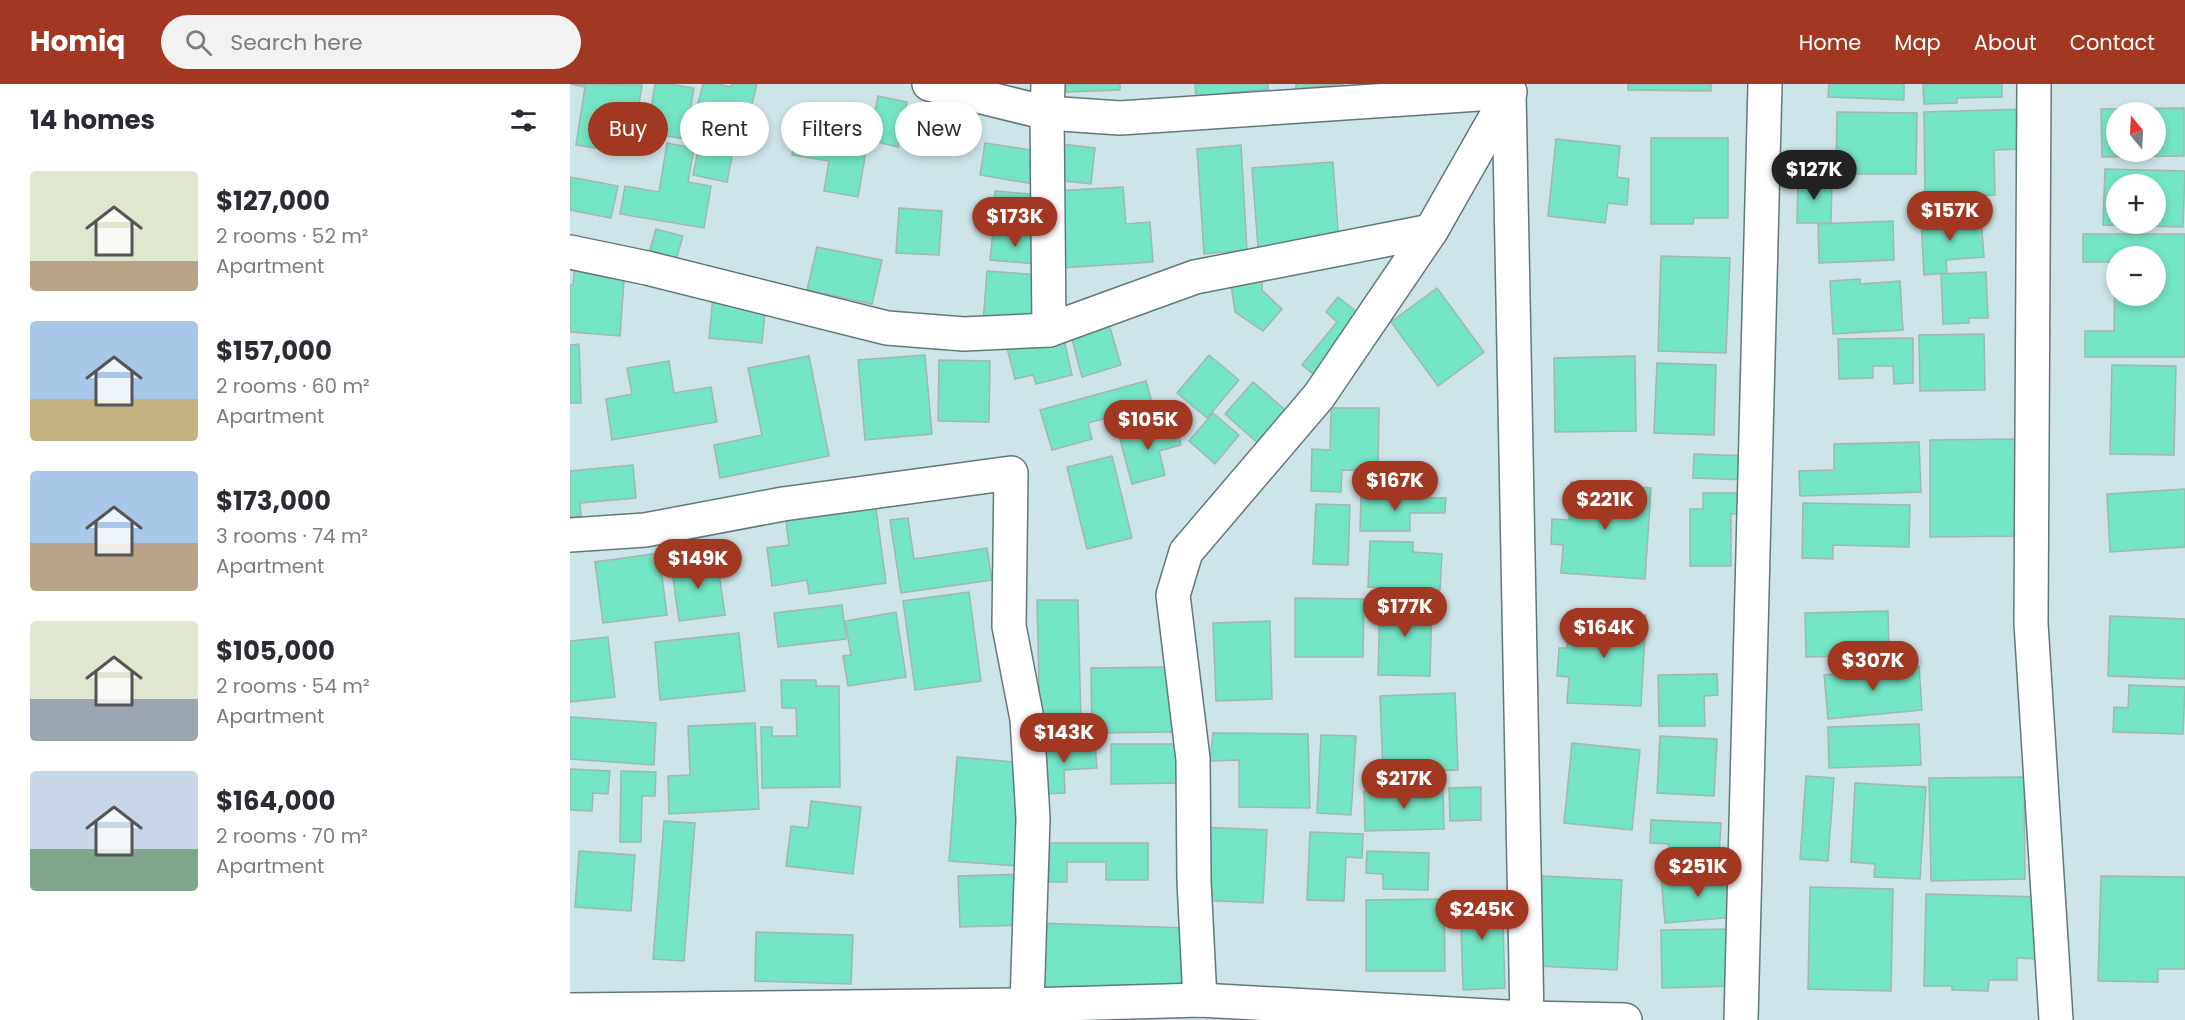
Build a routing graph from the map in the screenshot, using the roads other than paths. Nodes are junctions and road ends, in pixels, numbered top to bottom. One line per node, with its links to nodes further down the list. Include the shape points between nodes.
1 (929, 84): 5 (street)
2 (1765, 84): 15 (street)
3 (2034, 84): 16 (street, via 2031,623)
4 (1513, 88): 5 (street, via 1120,118); 6 (street); 13 (street)
5 (1048, 99): 8 (street)
6 (1431, 231): 8 (street, via 1195,277); 10 (street, via 1319,396 1186,552 1173,596 1193,759)
7 (570, 252): 8 (street, via 887,328 964,334)
8 (1049, 330)
9 (570, 535): 11 (street, via 645,530 783,504 1011,473 1009,626 1027,719 1033,818)
10 (1200, 1000): 11 (street); 13 (street)
11 (1027, 1005): 12 (street)
12 (570, 1010)
13 (1527, 1019): 14 (street)
14 (1625, 1020)
15 (1741, 1020)
16 (2056, 1020)

